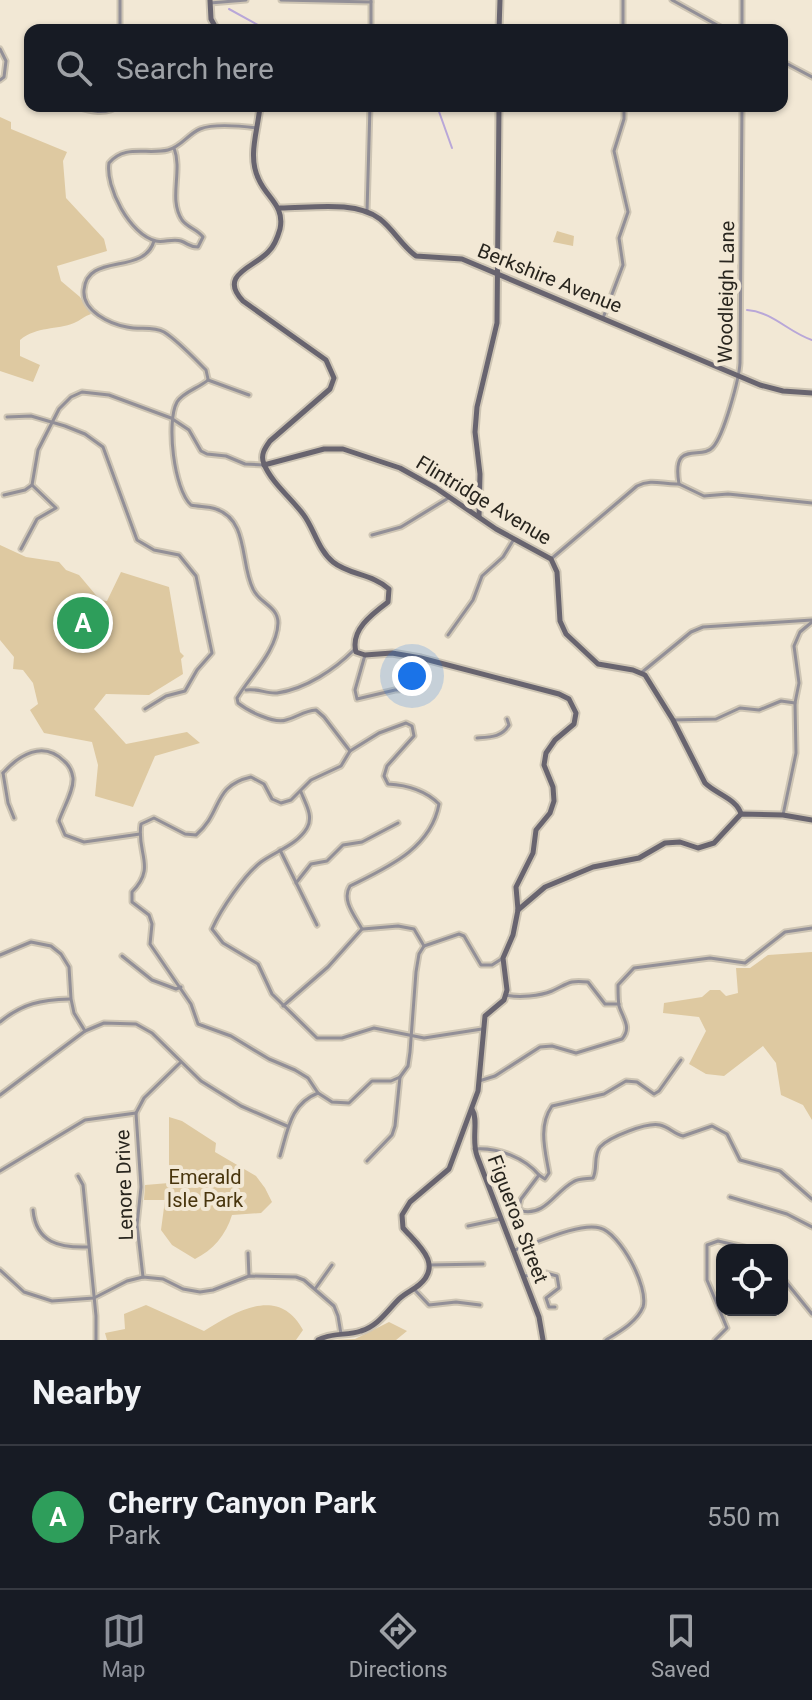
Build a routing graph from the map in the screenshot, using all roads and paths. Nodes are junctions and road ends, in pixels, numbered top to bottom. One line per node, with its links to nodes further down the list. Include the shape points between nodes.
1 (120, 0): 11 (street)
2 (246, 0): 9 (street)
3 (281, 0): 4 (street)
4 (288, 0): 10 (street)
5 (500, 0): 14 (street)
6 (623, 0): 15 (street)
7 (672, 0): 16 (street)
8 (742, 0): 17 (street)
9 (210, 1): 12 (street)
10 (371, 1): 13 (street)
11 (120, 24)
12 (214, 24)
13 (371, 24)
14 (499, 24)
15 (623, 24)
16 (715, 24)
17 (742, 24)
18 (0, 49): 21 (street, via 6,61)
19 (788, 64): 20 (street)
20 (812, 77)
21 (0, 80)
22 (259, 112): 27 (street)
23 (370, 112): 30 (street)
24 (499, 112): 32 (street)
25 (624, 112): 33 (street, via 614,151 628,212 619,238 623,265)
26 (742, 112): 34 (street, Woodleigh Lane)
27 (257, 128): 28 (street, via 208,127); 29 (street, via 255,170)
28 (174, 148): 31 (street, via 180,215 203,241 193,248 179,240); 31 (street, via 121,153 108,169 119,207)
29 (280, 208): 30 (street); 41 (street, via 276,241 266,255 240,272 235,290 326,360 334,378 330,389 270,441)
30 (367, 212): 32 (street, Berkshire Avenue, via 382,220 416,256 458,258)
31 (154, 241): 35 (street, via 144,257 91,273 85,301 94,313 119,325 164,333 206,370)
32 (498, 273): 33 (street, Berkshire Avenue); 47 (street, via 497,323 475,432)
33 (603, 318): 34 (street, Berkshire Avenue)
34 (740, 374): 36 (street, Berkshire Avenue, via 773,389); 42 (street, Woodleigh Lane, via 712,449 684,455)
35 (208, 380): 37 (street); 39 (street, via 179,399)
36 (812, 393)
37 (249, 395)
38 (7, 417): 40 (street, via 23,415)
39 (171, 418): 40 (street, Flintridge Avenue, via 90,392 64,402); 41 (street, Flintridge Avenue, via 189,430 201,451); 58 (street, via 184,497 191,505 217,509 229,518 240,535 253,590 277,615 275,637)
40 (51, 423): 43 (street, Flintridge Avenue, via 38,450); 60 (street, via 98,441 137,540 179,555 196,576 212,653 185,691)
41 (264, 465): 45 (street, Flintridge Avenue, via 343,449 400,468); 54 (street, via 332,561 389,589 388,602 365,622)
42 (679, 484): 46 (street, via 704,496); 51 (street, via 652,481 637,486)
43 (32, 485): 44 (street); 50 (street, via 56,508 37,519)
44 (4, 495)
45 (450, 497): 47 (street, Flintridge Avenue); 48 (street, via 401,527)
46 (812, 503)
47 (479, 517): 49 (street, Flintridge Avenue)
48 (372, 535)
49 (514, 539): 51 (street, Flintridge Avenue); 53 (street, via 482,576 473,600)
50 (21, 549)
51 (551, 559): 56 (street, Flintridge Avenue, via 566,634 598,664)
52 (812, 621): 56 (street, via 703,627); 59 (street, via 796,639)
53 (448, 635)
54 (354, 650): 55 (street); 58 (street, via 336,667 276,693)
55 (365, 655): 57 (street, via 357,699); 75 (street, via 392,653 434,661 559,694 575,707 574,724 546,753 554,801 536,830)
56 (641, 673): 62 (street)
57 (416, 689)
58 (242, 690): 64 (street, via 238,703 278,721 316,710)
59 (795, 703): 62 (street, via 740,708 716,719); 68 (street, via 795,765)
60 (145, 709)
61 (507, 719): 63 (street, via 505,732)
62 (673, 720): 67 (street, via 705,783 735,803)
63 (477, 738)
64 (350, 751): 66 (street, via 341,766 311,780); 80 (street, via 379,733 406,723 412,726 414,736 384,776 388,784 419,791 439,804 427,836 394,864 350,886 346,900)
65 (1, 773): 69 (street); 72 (street, via 28,752 57,753 73,778 59,821 65,835 84,842)
66 (301, 792): 72 (street, via 281,803 251,777 237,780 225,787 211,819 196,835 154,818 141,824); 73 (street, via 310,818 307,828)
67 (741, 814): 68 (street); 76 (street, via 714,843 698,848 665,843 639,858 573,874 545,887)
68 (783, 815): 70 (street)
69 (14, 818)
70 (812, 820)
71 (398, 823): 74 (street, via 362,842 343,845 327,861 311,864)
72 (140, 834): 85 (street, via 146,870 132,892 132,902 149,915 150,944)
73 (280, 850): 74 (street); 89 (street, via 258,864 212,929 223,943 258,964)
74 (296, 883): 78 (street)
75 (516, 898): 76 (street); 77 (street)
76 (528, 903): 77 (street)
77 (518, 910): 84 (street)
78 (317, 925)
79 (812, 928): 88 (street, via 785,932 745,963 710,958 634,968 618,985)
80 (362, 929): 81 (street, via 414,929); 89 (street, via 334,962)
81 (424, 946): 84 (street, via 459,934 481,965); 93 (street, via 416,972)
82 (0, 955): 87 (street, via 31,942 51,946 69,967)
83 (122, 956): 85 (street, via 152,980)
84 (503, 958): 86 (street)
85 (181, 987): 98 (street, via 198,1024 295,1070)
86 (506, 995): 88 (street, via 549,992 571,980 588,982 605,1004); 91 (street, via 487,1012)
87 (71, 999): 90 (street, via 30,1003); 92 (street)
88 (619, 1004): 97 (street, via 627,1027 622,1039 576,1053 540,1047)
89 (283, 1006): 93 (street, via 317,1038 374,1028)
90 (0, 1022)
91 (482, 1029): 93 (street, via 424,1038); 97 (street)
92 (85, 1031): 95 (street, via 104,1023 136,1024); 99 (street)
93 (412, 1035): 96 (street, via 408,1066)
94 (681, 1060): 107 (street, via 654,1094 626,1081 604,1094 552,1106 543,1128 549,1173 545,1179)
95 (181, 1062): 101 (street, Lenore Drive); 102 (street, via 241,1106)
96 (400, 1077): 98 (street, via 372,1081 349,1103 332,1102); 105 (street, via 392,1135)
97 (479, 1081): 100 (street)
98 (318, 1093): 102 (street, via 297,1108)
99 (0, 1095)
100 (472, 1109): 103 (street, Figueroa Street); 121 (street, via 449,1169 410,1202 401,1222 424,1248)
101 (136, 1113): 106 (street, via 85,1120); 124 (street, Lenore Drive)
102 (287, 1126): 104 (street)
103 (474, 1149): 107 (street, via 522,1159); 112 (street, Figueroa Street)
104 (280, 1156)
105 (367, 1161)
106 (0, 1171)
107 (539, 1175): 110 (street, via 521,1199 522,1211 535,1211 572,1182 593,1178 600,1148 636,1129 660,1125 683,1136 712,1126 727,1134 740,1160 780,1171)
108 (78, 1176): 116 (street)
109 (730, 1197): 114 (street)
110 (812, 1199)
111 (33, 1210): 116 (street, via 52,1243)
112 (501, 1219): 113 (street); 117 (street, Figueroa Street)
113 (468, 1226)
114 (812, 1227)
115 (731, 1244): 130 (street, via 707,1245 707,1280)
116 (88, 1247): 129 (street)
117 (512, 1251): 125 (street, Figueroa Street); 139 (street, via 582,1228 613,1235 642,1283 644,1297 636,1318)
118 (248, 1253): 123 (street)
119 (483, 1264): 121 (street)
120 (332, 1265): 127 (street)
121 (429, 1265): 128 (street)
122 (0, 1270): 129 (street, via 17,1288 42,1299)
123 (249, 1276): 124 (street, via 200,1292); 127 (street, via 296,1277)
124 (143, 1277): 129 (street)
125 (522, 1277): 132 (street, via 557,1276 559,1288 546,1298 549,1307); 138 (street, Figueroa Street)
126 (788, 1284): 133 (street)
127 (315, 1289): 135 (street, via 336,1310)
128 (414, 1289): 131 (street, via 429,1305); 135 (street, via 371,1327)
129 (94, 1298): 136 (street)
130 (716, 1302)
131 (480, 1305)
132 (555, 1307)
133 (812, 1314)
134 (722, 1316): 140 (street, via 727,1328)
135 (341, 1334): 137 (street)
136 (96, 1340)
137 (318, 1340)
138 (543, 1340)
139 (606, 1340)
140 (715, 1340)

